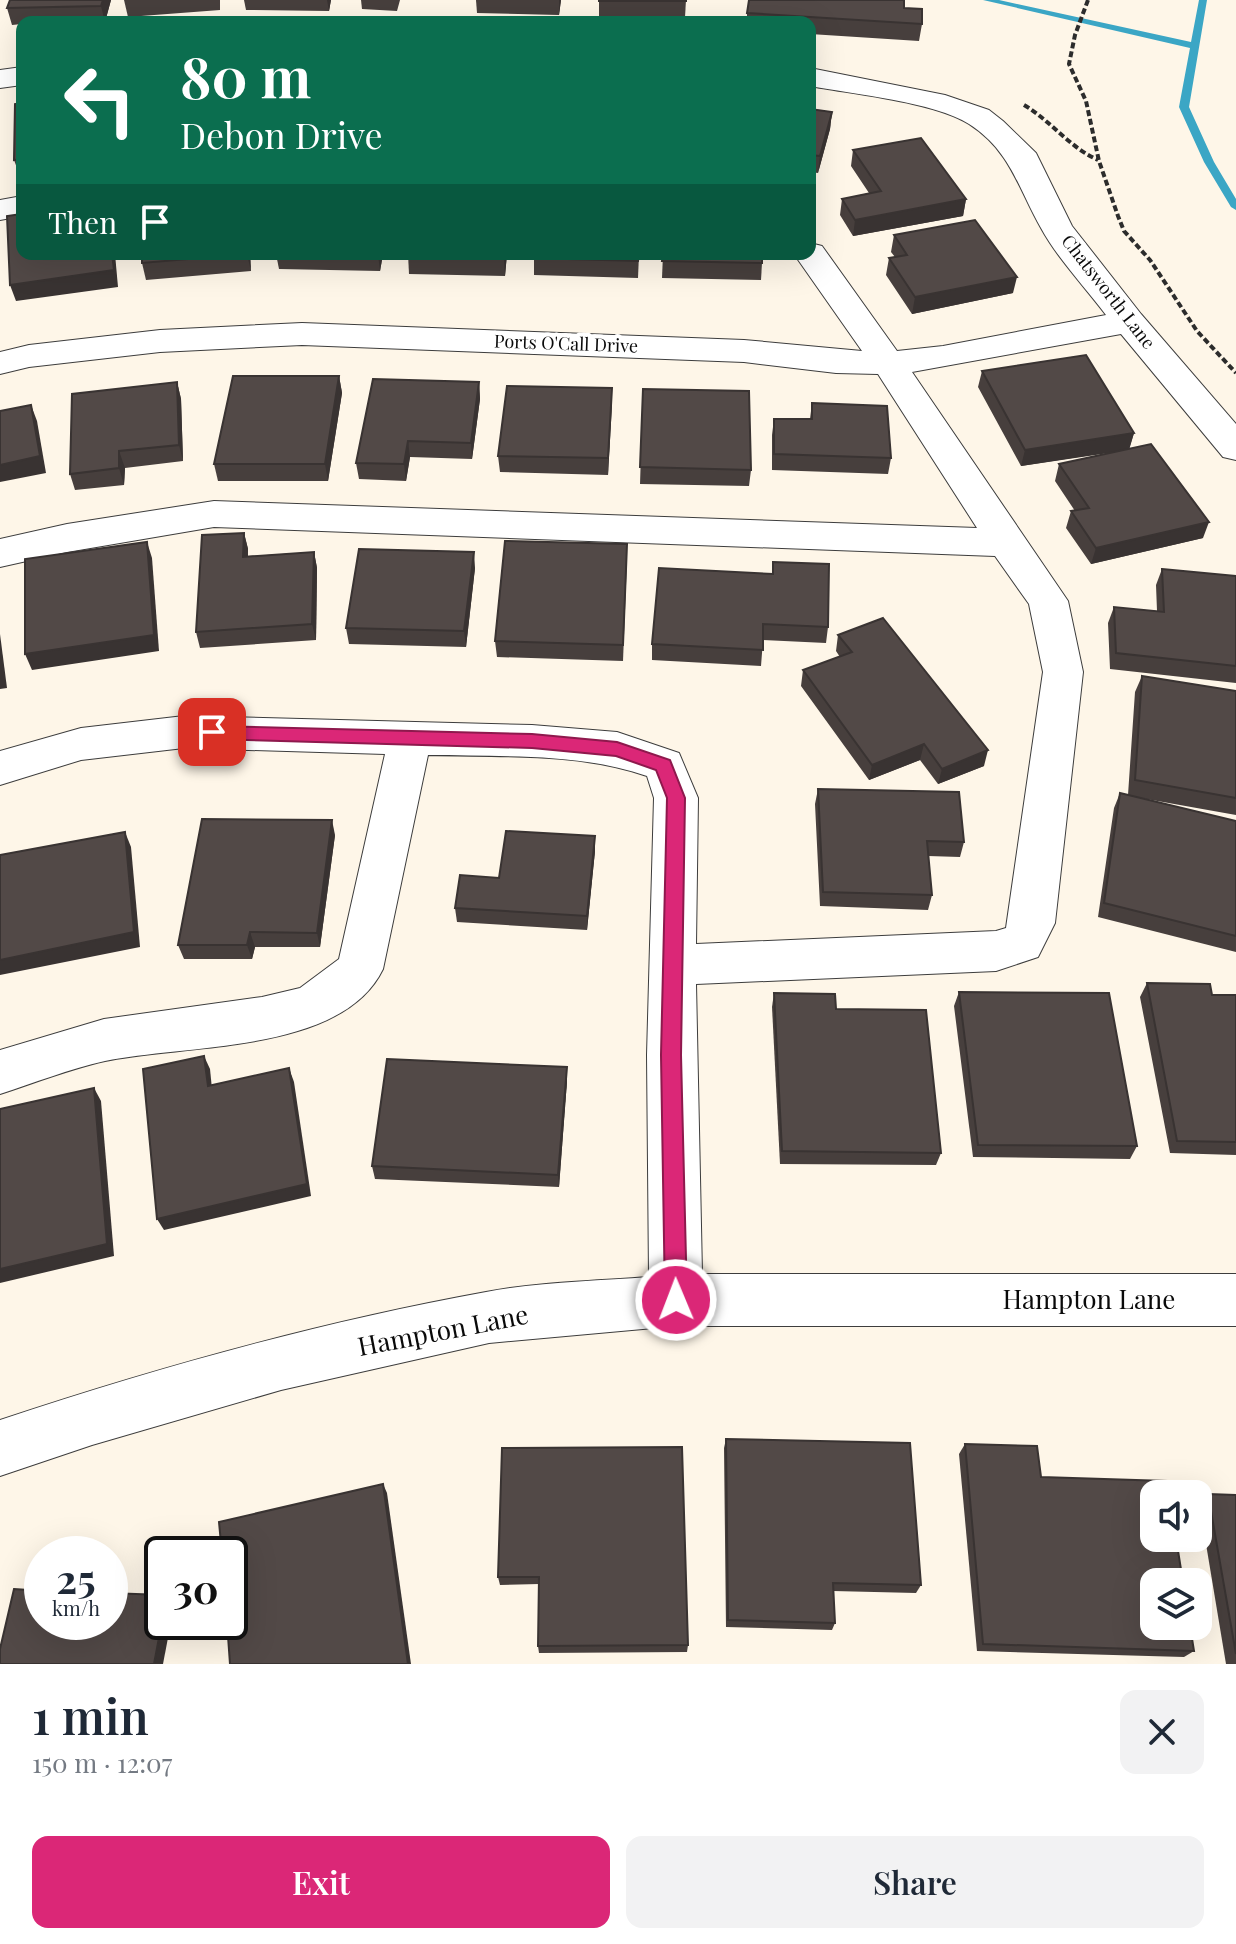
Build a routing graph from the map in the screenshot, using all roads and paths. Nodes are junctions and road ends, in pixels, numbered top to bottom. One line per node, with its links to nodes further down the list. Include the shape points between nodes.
1 (1088, 0): 7 (path, via 1069,64 1086,101 1099,161 1124,231 1197,331)
2 (816, 78): 4 (street, Chatsworth Lane, via 934,101 985,122 1020,153 1057,228)
3 (815, 260): 6 (street)
4 (1129, 322): 6 (street, Ports O'Call Drive); 8 (street, Chatsworth Lane)
5 (0, 363): 6 (street, Ports O'Call Drive, via 160,341 302,334 744,351)
6 (888, 363): 9 (street)
7 (1236, 373)
8 (1236, 448)
9 (1006, 543): 10 (street, via 214,514); 13 (street, via 1048,601 1063,672 1032,923 1022,943 996,951)
10 (0, 553)
11 (410, 738): 12 (street, via 184,732 81,744); 13 (street, via 617,749 664,765 676,798); 14 (street, via 360,969 343,986 312,1006 104,1040)
12 (0, 768)
13 (673, 965): 15 (street)
14 (0, 1072)
15 (676, 1300): 16 (street, Hampton Lane); 17 (street, Hampton Lane, via 489,1317 281,1363)
16 (1236, 1300)
17 (0, 1448)

